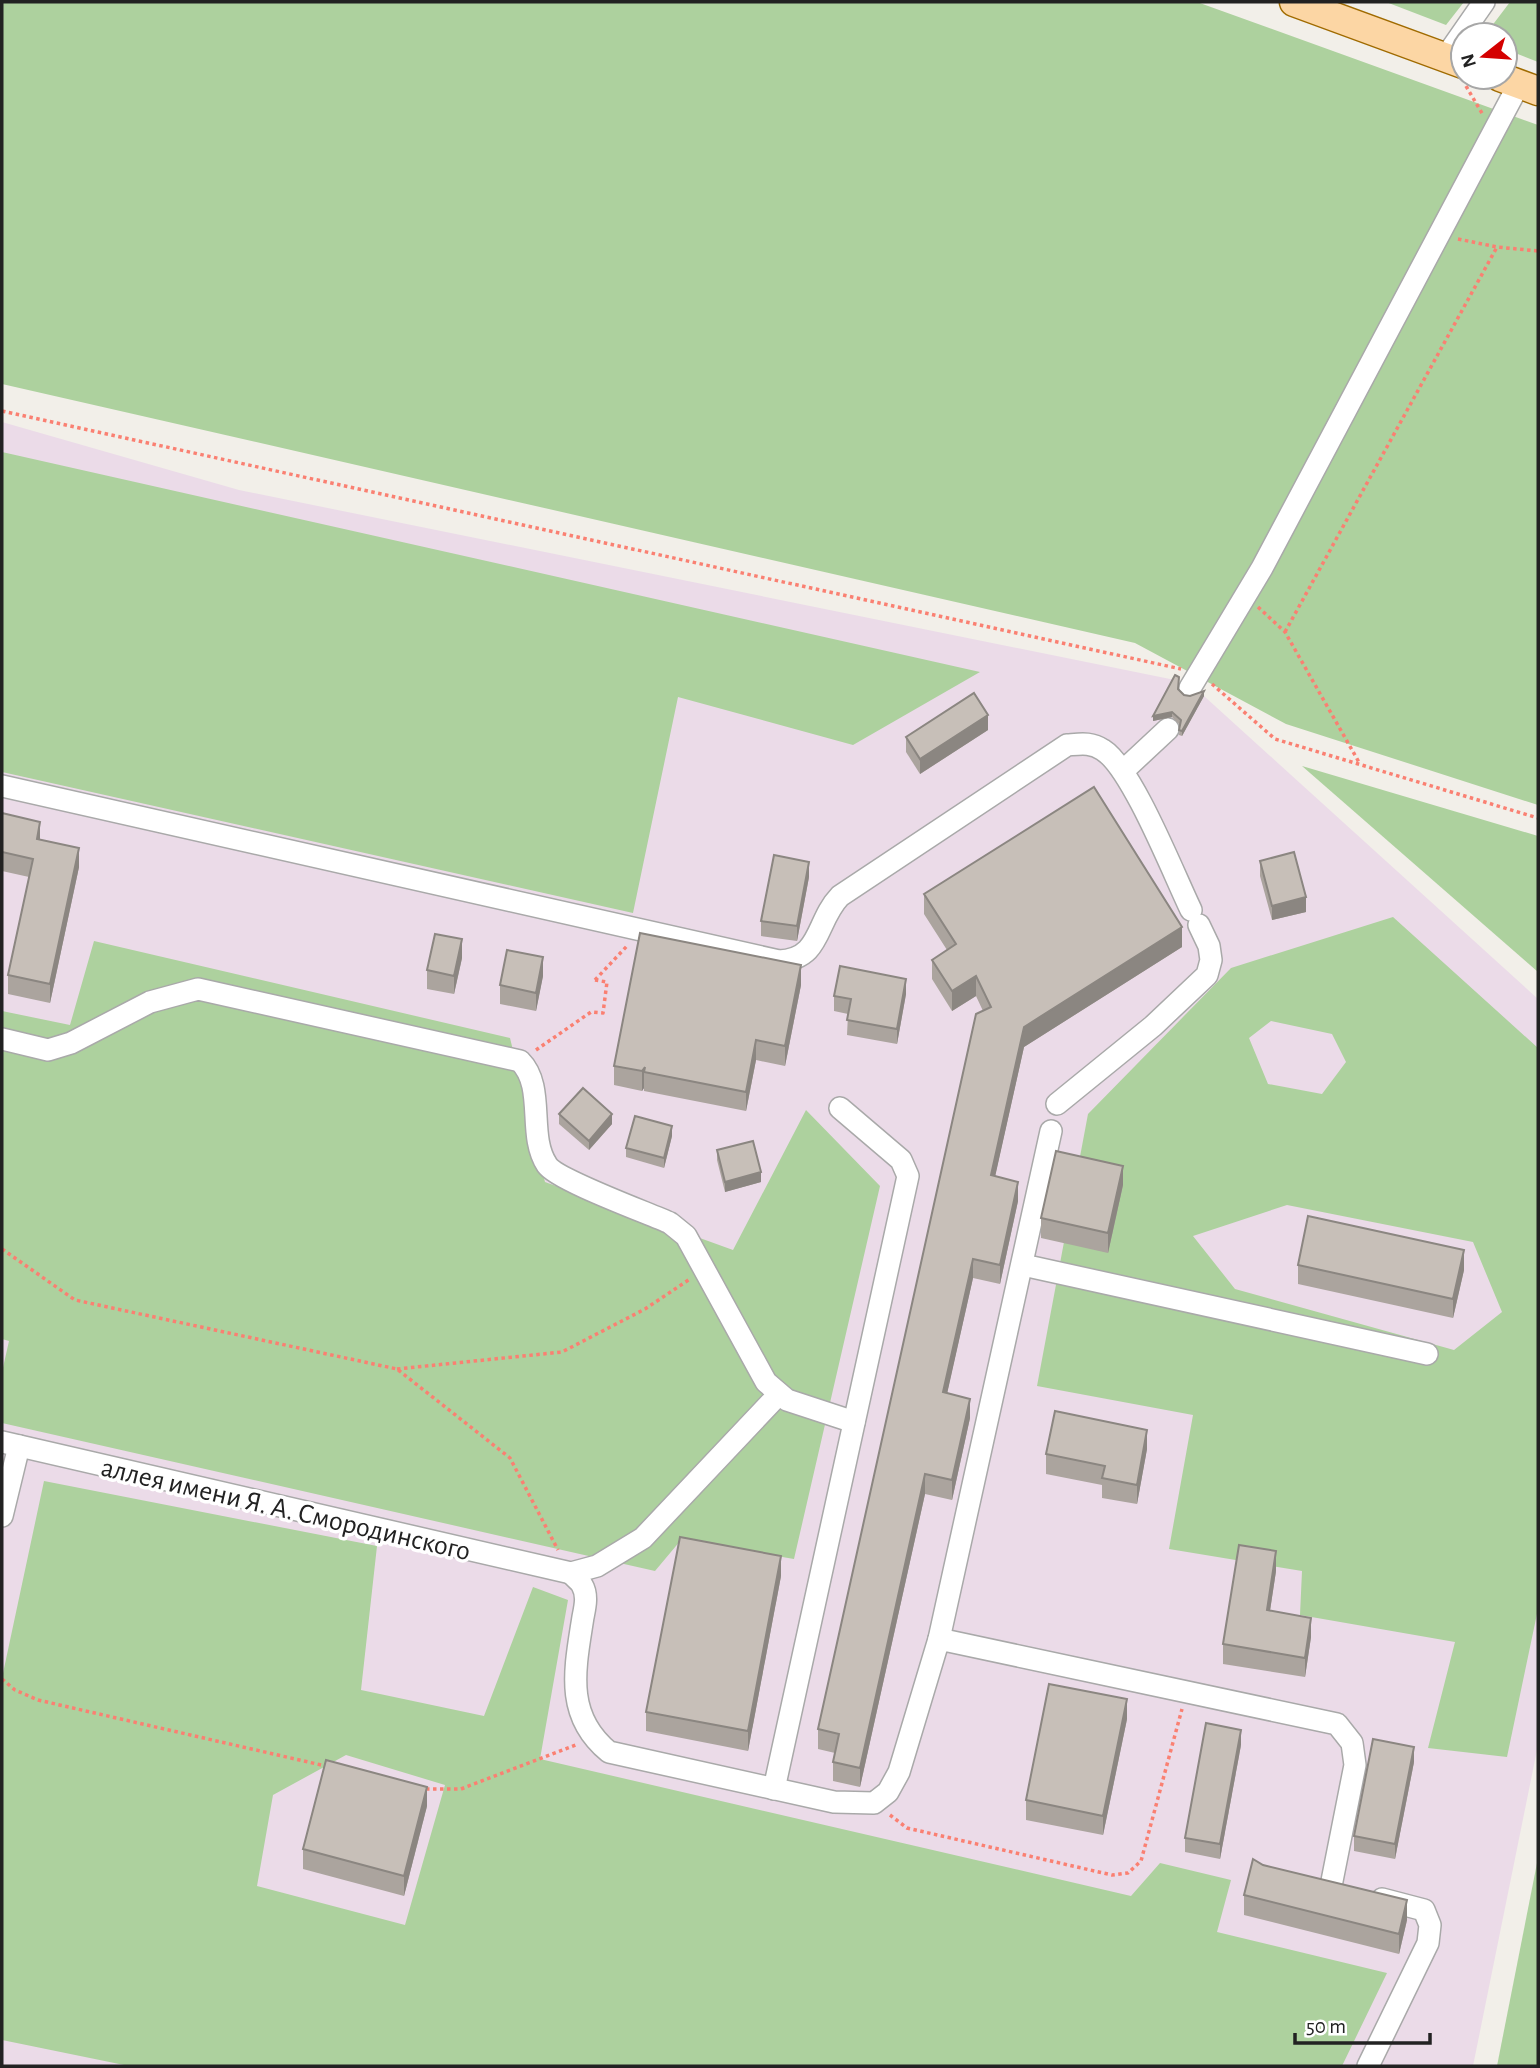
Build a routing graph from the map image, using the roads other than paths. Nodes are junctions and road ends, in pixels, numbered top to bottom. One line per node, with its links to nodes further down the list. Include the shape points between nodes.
1 (1294, 2): 4 (main road)
2 (1484, 2): 3 (street)
3 (1474, 21)
4 (1449, 59)
5 (1515, 91): 6 (street, via 1245,596)
6 (1194, 680)
7 (1168, 729): 8 (street)
8 (1123, 771): 9 (street, via 1105,751 1088,743 1067,745 839,897 829,907 807,953 796,960 779,961); 11 (street, via 1209,946 1211,960 1207,975 1153,1026)
9 (2, 786)
10 (2, 1039): 16 (street, via 48,1050 150,1002 198,989 520,1061 531,1078 542,1154 553,1172 670,1223 686,1236 757,1370)
11 (1057, 1104)
12 (840, 1108): 17 (street, via 901,1160 908,1175)
13 (1051, 1131): 14 (street)
14 (1023, 1265): 15 (street); 21 (street)
15 (1427, 1354)
16 (779, 1394): 17 (street, via 799,1406); 20 (street, via 643,1538 597,1566)
17 (855, 1422): 22 (street)
18 (10, 1444): 19 (street); 20 (street, аллея имени Я. А. Смородинского)
19 (2, 1516)
20 (571, 1573): 22 (street, via 586,1598 573,1679 593,1738 610,1752)
21 (939, 1639): 22 (street, via 899,1772 888,1792 874,1803 834,1802); 24 (street, via 1338,1724 1352,1743 1355,1765)
22 (774, 1789)
23 (1305, 1880): 24 (street)
24 (1331, 1886): 25 (street, via 1424,1910 1430,1925 1428,1943)
25 (1368, 2066)

